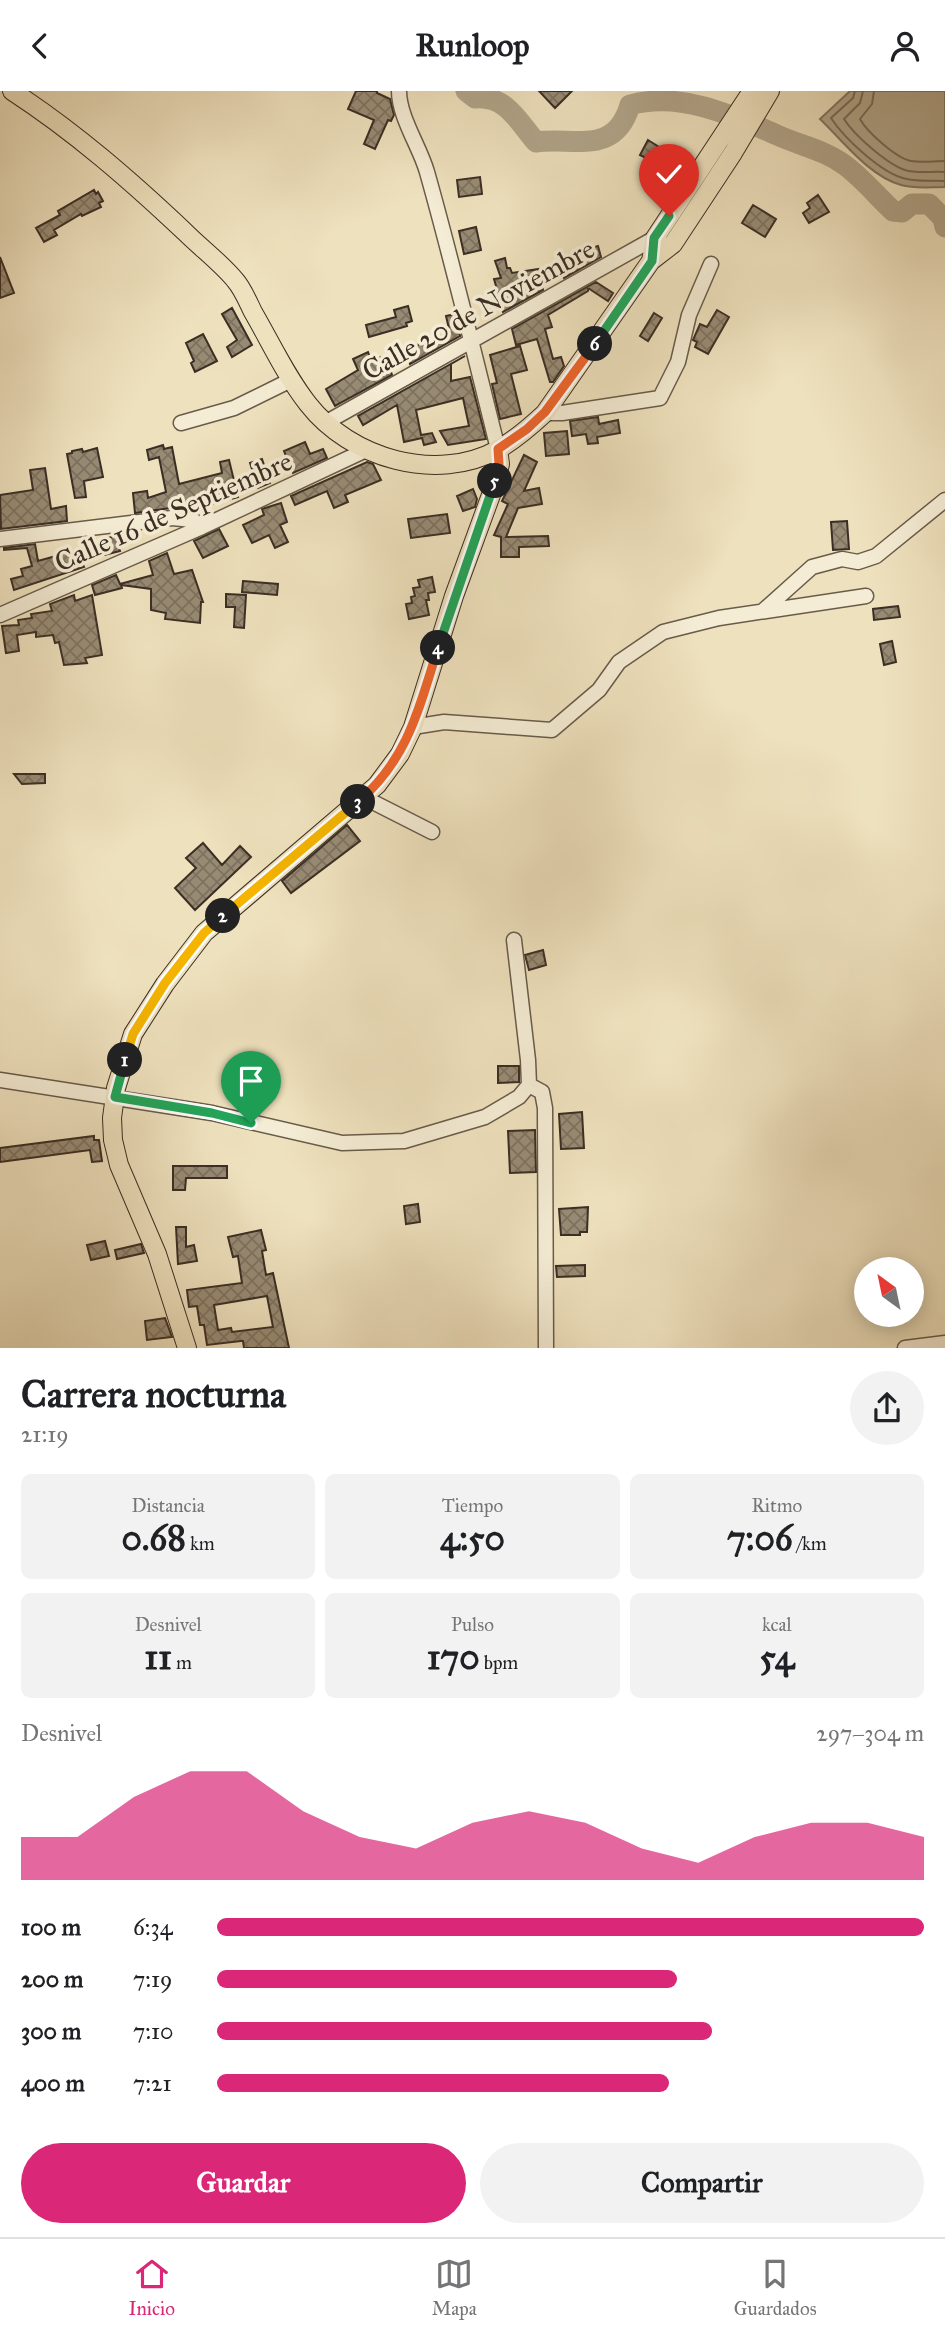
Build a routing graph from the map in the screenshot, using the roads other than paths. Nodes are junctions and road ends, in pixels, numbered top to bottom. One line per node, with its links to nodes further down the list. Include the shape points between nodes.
1 (12, 91): 9 (main road, via 55,119 135,185 236,281)
2 (396, 92): 8 (street, via 425,166)
3 (763, 93): 4 (main road, via 718,142); 5 (main road, via 733,153)
4 (654, 238): 5 (street); 6 (main road); 8 (street, Calle 20 de Noviembre)
5 (673, 244): 6 (main road)
6 (652, 261): 10 (main road)
7 (710, 264): 10 (street, via 689,315 678,362 660,398)
8 (471, 341): 12 (street, Calle 20 de Noviembre); 13 (street)
9 (291, 380): 11 (street, via 234,408); 12 (main road)
10 (545, 412): 13 (main road)
11 (181, 423)
12 (325, 423): 14 (main road)
13 (498, 449): 14 (main road, via 473,459 435,465); 21 (main road, via 495,484)
14 (366, 450): 16 (street, Calle 16 de Septiembre)
15 (945, 501): 19 (street, via 876,556 812,567)
16 (202, 527): 17 (street, via 193,520 172,518); 20 (street, Calle 16 de Septiembre)
17 (0, 539)
18 (866, 596): 19 (street)
19 (763, 611): 21 (street, via 663,632 619,662 599,689 552,730 443,722)
20 (0, 615)
21 (413, 727): 22 (main road, via 400,754)
22 (363, 797): 23 (street); 27 (main road, via 204,933 133,1034)
23 (432, 832)
24 (514, 940): 26 (street)
25 (0, 1080): 27 (street)
26 (528, 1085): 27 (street, via 519,1097 485,1117 404,1141 342,1143 212,1113); 30 (street, via 542,1092 545,1108)
27 (115, 1097): 29 (main road, via 113,1140 119,1165 157,1254)
28 (945, 1343): 31 (street)
29 (187, 1348)
30 (546, 1348)
31 (905, 1348)

